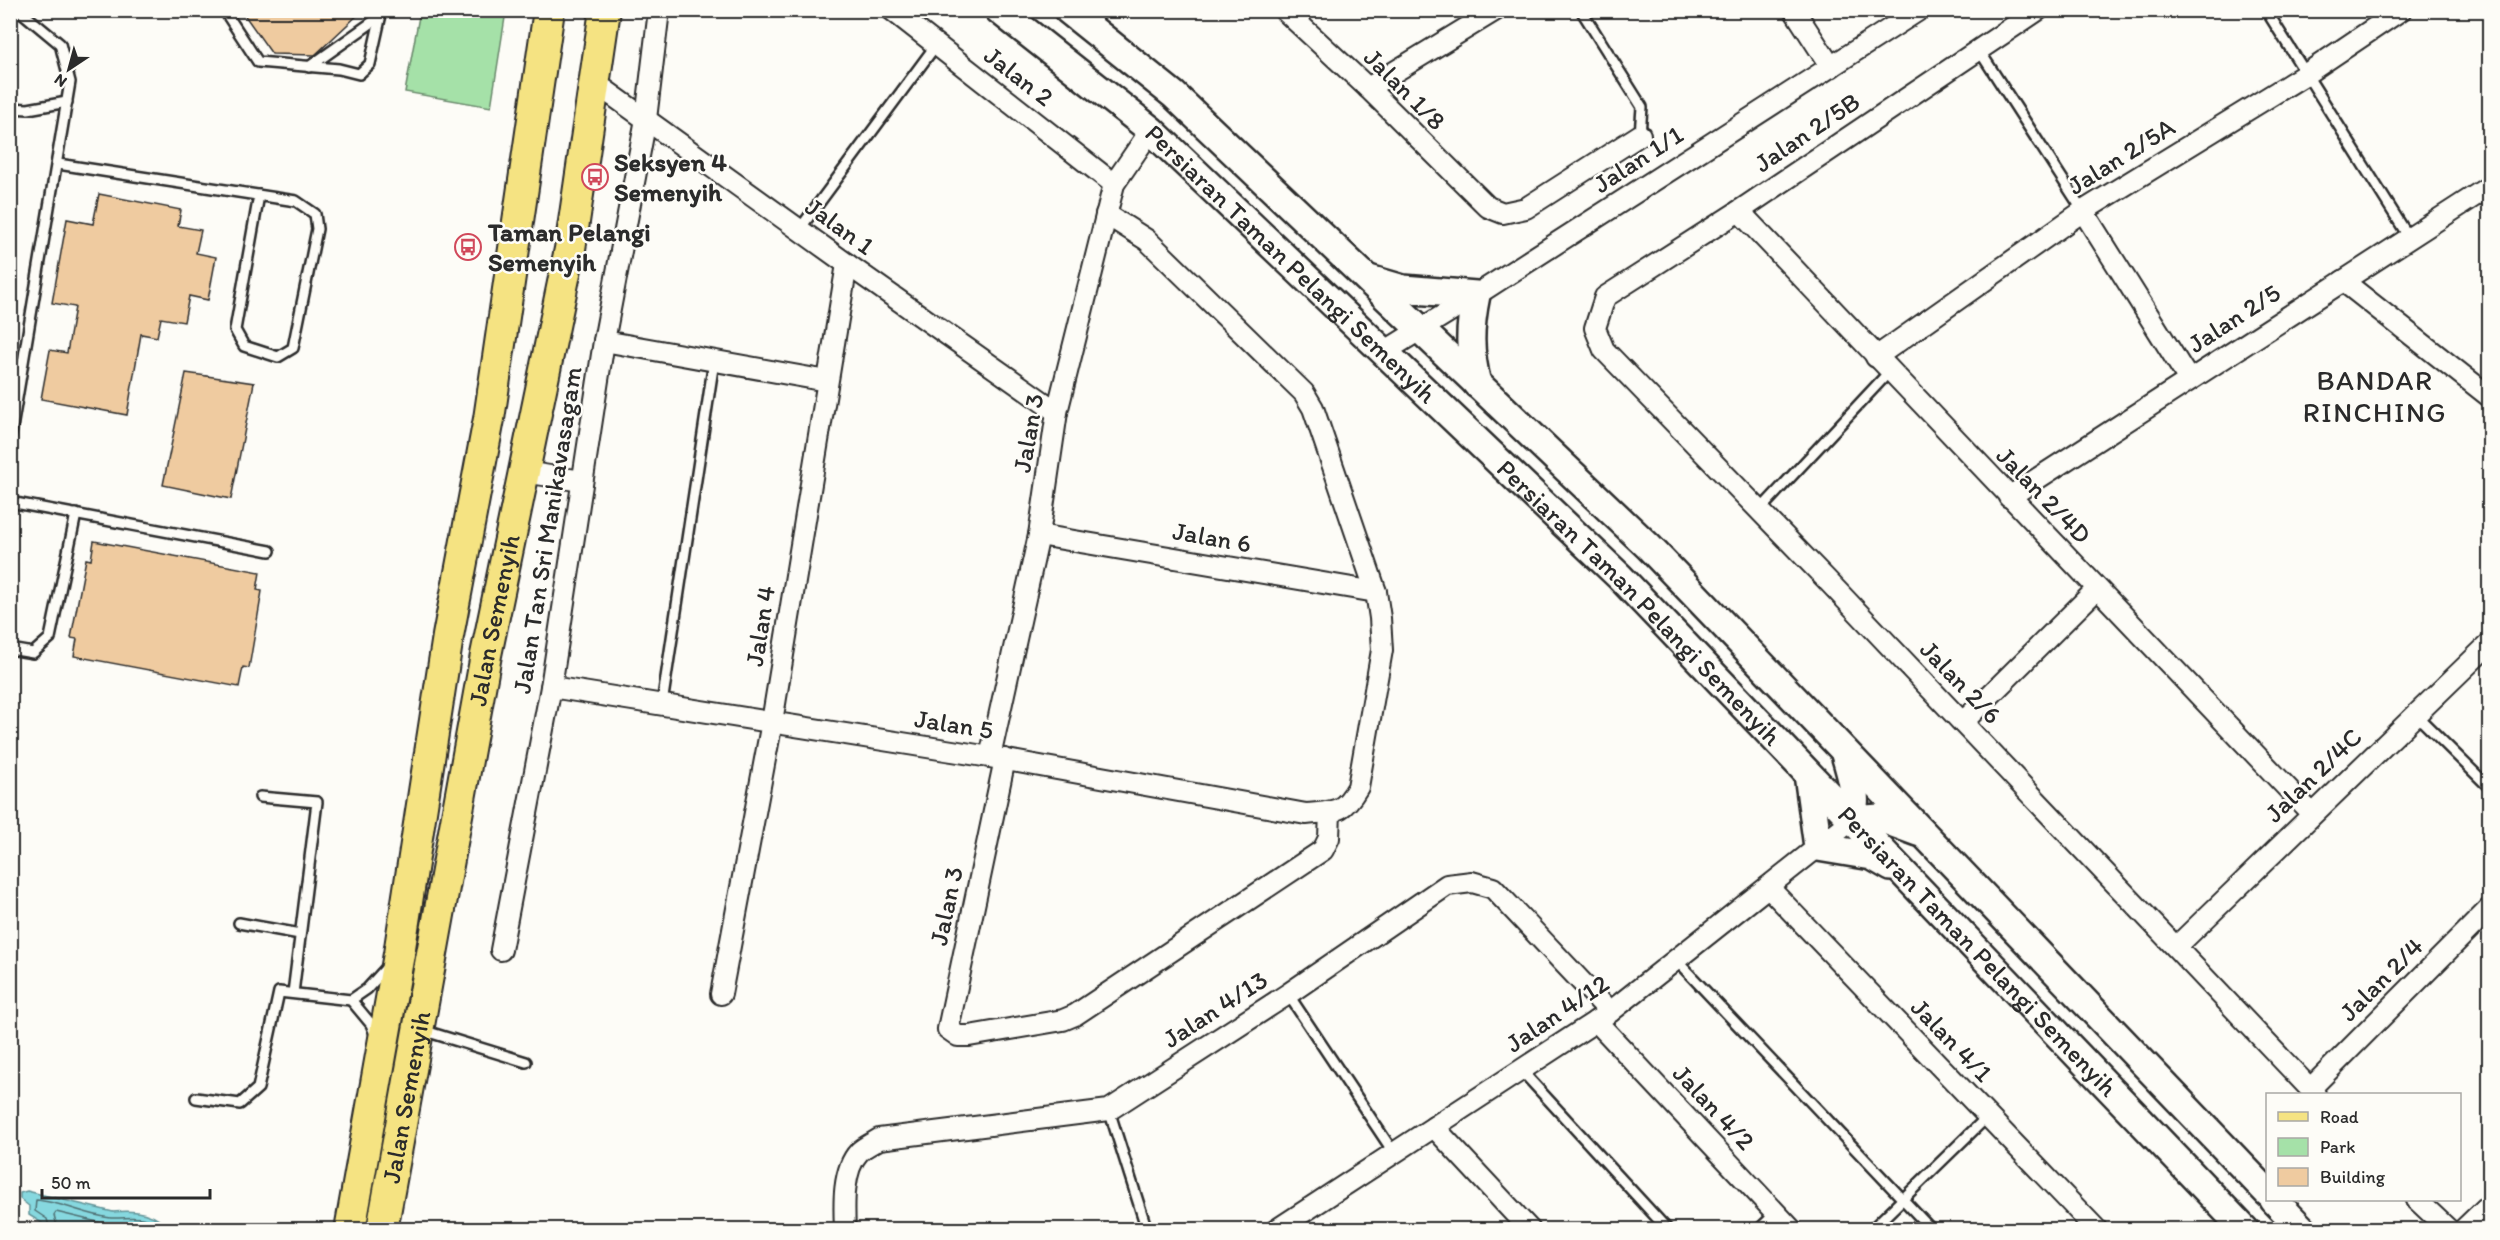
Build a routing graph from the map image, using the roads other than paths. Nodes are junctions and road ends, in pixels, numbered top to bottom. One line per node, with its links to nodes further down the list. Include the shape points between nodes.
1 (19, 10): 26 (lane, via 60,44 70,82)
2 (224, 10): 20 (lane, via 258,62)
3 (549, 10): 93 (main road, Jalan Semenyih, via 489,419 448,636)
4 (605, 10): 24 (main road, Jalan Semenyih)
5 (659, 10): 28 (street)
6 (892, 10): 18 (street, Jalan 2)
7 (999, 10): 29 (street, Persiaran Taman Pelangi Semenyih)
8 (1068, 10): 22 (street, Persiaran Taman Pelangi Semenyih)
9 (1284, 10): 25 (street, Jalan 1/8)
10 (1496, 10): 25 (street)
11 (1581, 10): 30 (lane, via 1642,107)
12 (1794, 10): 21 (street)
13 (1919, 10): 21 (street, Jalan 1/1)
14 (2038, 10): 19 (street, Jalan 2/5B)
15 (2266, 10): 23 (lane)
16 (2401, 10): 23 (street, Jalan 2/5A)
17 (382, 13): 20 (lane); 20 (lane, via 370,64 359,74)
18 (936, 45): 33 (street, Jalan 2); 39 (lane)
19 (1979, 50): 36 (street, Jalan 2/5B); 37 (lane)
20 (309, 67)
21 (1832, 67): 44 (street, Jalan 1/1)
22 (1141, 69): 29 (street, via 1151,85); 31 (street, Persiaran Taman Pelangi Semenyih)
23 (2306, 74): 37 (street, Jalan 2/5A); 40 (lane)
24 (594, 82): 28 (street, Jalan 1); 59 (main road, Jalan Semenyih, via 570,249)
25 (1368, 88): 30 (street, Jalan 1/8, via 1488,207 1503,213 1527,208)
26 (67, 102): 27 (lane); 32 (lane)
27 (10, 108)
28 (646, 119): 39 (street, Jalan 1); 47 (street, Jalan Tan Sri Manikavasagam)
29 (1151, 130): 31 (street, via 1193,130); 33 (street, Jalan 3); 48 (street, Persiaran Taman Pelangi Semenyih)
30 (1640, 135)
31 (1220, 139): 42 (street, Persiaran Taman Pelangi Semenyih)
32 (58, 164): 35 (lane); 56 (lane)
33 (1114, 184): 38 (street, Jalan 3)
34 (2490, 186): 40 (street, Jalan 2/5)
35 (259, 195): 35 (lane, via 296,201 315,214 317,229 294,348 278,357 244,346 235,330)
36 (1739, 211): 45 (street, Jalan 2/5B); 49 (street, Jalan 2/4D)
37 (2083, 211): 49 (street, Jalan 2/5A); 52 (street)
38 (1106, 214): 57 (street, Jalan 3); 68 (street, via 1147,240 1310,401)
39 (799, 230): 41 (street, Jalan 1)
40 (2410, 239): 43 (street, Jalan 2/5)
41 (847, 264): 53 (street, Jalan 4); 57 (street, Jalan 1)
42 (1365, 278): 44 (street, via 1403,289); 46 (street, Persiaran Taman Pelangi Semenyih)
43 (2343, 281): 52 (street, Jalan 2/5); 55 (street)
44 (1476, 295): 46 (street, Jalan 1/1); 54 (street, via 1470,323 1470,355)
45 (1605, 297): 63 (street, Jalan 2/6, via 1595,328 1604,350)
46 (1419, 329): 48 (street, Jalan 1/1); 54 (street, Persiaran Taman Pelangi Semenyih)
47 (604, 341): 50 (street); 60 (street, Jalan Tan Sri Manikavasagam)
48 (1384, 352): 78 (street, Persiaran Taman Pelangi Semenyih, via 1620,577)
49 (1876, 357): 51 (street, Jalan 2/4D)
50 (714, 361): 53 (street); 72 (lane)
51 (1890, 371): 61 (street, Jalan 2/4D); 63 (lane)
52 (2188, 380): 61 (street, Jalan 2/5)
53 (827, 381): 74 (street, Jalan 4)
54 (1477, 384): 76 (street, Persiaran Taman Pelangi Semenyih, via 1649,547)
55 (2490, 397)
56 (13, 411): 58 (lane)
57 (1057, 412): 65 (street, Jalan 3)
58 (10, 440)
59 (524, 472): 60 (street); 100 (main road, Jalan Semenyih, via 486,655)
60 (582, 481): 71 (street, Jalan Tan Sri Manikavasagam)
61 (2009, 497): 67 (street, Jalan 2/4D)
62 (10, 502): 64 (lane)
63 (1760, 510): 75 (street, Jalan 2/6)
64 (76, 514): 66 (lane); 70 (lane, via 50,638 33,652)
65 (1039, 535): 68 (street, Jalan 6); 77 (street, Jalan 3)
66 (270, 551)
67 (2097, 589): 75 (street); 82 (street, Jalan 2/4D)
68 (1376, 592): 81 (street, via 1382,650 1358,787)
69 (2490, 643): 73 (street, Jalan 2/4C)
70 (10, 649)
71 (551, 687): 72 (street, Jalan 5); 92 (street, Jalan Tan Sri Manikavasagam)
72 (662, 704): 74 (street, Jalan 5)
73 (2415, 714): 79 (lane); 82 (street, Jalan 2/4C)
74 (772, 722): 77 (street, Jalan 5); 96 (street, Jalan 4)
75 (1963, 722): 91 (street, Jalan 2/6)
76 (1844, 750): 83 (street, via 1854,784 1856,806); 84 (street, Persiaran Taman Pelangi Semenyih)
77 (997, 758): 81 (street, Jalan 5, via 1306,814); 81 (street, Jalan 3, via 948,1029 958,1036 1075,1015 1323,850)
78 (1808, 774): 83 (street, Persiaran Taman Pelangi Semenyih); 85 (street)
79 (2490, 788)
80 (260, 797): 90 (lane, via 317,802)
81 (1339, 809)
82 (2312, 814): 91 (street, Jalan 2/4C)
83 (1852, 820): 84 (street, via 1880,818); 85 (street, Jalan 4/12); 86 (street, Persiaran Taman Pelangi Semenyih)
84 (1928, 838): 110 (street, Persiaran Taman Pelangi Semenyih)
85 (1818, 847): 86 (street, via 1872,856); 87 (street, Jalan 4/12)
86 (1903, 873): 128 (street, Persiaran Taman Pelangi Semenyih)
87 (1768, 887): 94 (street, Jalan 4/12); 107 (street, Jalan 4/1)
88 (2490, 908): 104 (street, Jalan 2/4)
89 (238, 923): 90 (lane)
90 (300, 934): 95 (lane)
91 (2176, 947): 104 (street, Jalan 2/6)
92 (501, 950)
93 (399, 954): 98 (lane, via 367,989); 101 (main road, Jalan Semenyih)
94 (1676, 960): 99 (street, Jalan 4/12); 111 (lane)
95 (293, 993): 98 (lane); 105 (lane, via 279,992 258,1088 240,1104)
96 (721, 994)
97 (1288, 994): 99 (street, Jalan 4/13, via 1447,885 1472,882 1493,888); 106 (street, Jalan 4/13); 109 (lane)
98 (351, 1000): 101 (lane, via 371,1024)
99 (1603, 1017): 103 (street, Jalan 4/12); 115 (street, Jalan 4/2)
100 (419, 1029): 102 (lane); 117 (main road, Jalan Semenyih)
101 (381, 1048): 116 (main road, Jalan Semenyih)
102 (526, 1062)
103 (1521, 1070): 108 (street, Jalan 4/12); 122 (lane)
104 (2313, 1092)
105 (196, 1098)
106 (1109, 1110): 118 (street, Jalan 4/13, via 879,1139 858,1153 849,1174 843,1195); 119 (lane)
107 (1988, 1116): 111 (lane); 127 (street, Jalan 4/1)
108 (1434, 1127): 109 (street, Jalan 4/12); 121 (street)
109 (1395, 1153): 120 (street, Jalan 4/12)
110 (2266, 1190)
111 (1903, 1199): 125 (lane); 126 (lane)
112 (2275, 1201): 129 (street)
113 (2418, 1201): 130 (street)
114 (2490, 1204): 131 (street)
115 (1776, 1212): 123 (lane); 124 (street, Jalan 4/2)
116 (351, 1221)
117 (382, 1230)
118 (845, 1230)
119 (1147, 1230)
120 (1276, 1230)
121 (1530, 1230)
122 (1668, 1230)
123 (1758, 1230)
124 (1792, 1230)
125 (1871, 1230)
126 (1932, 1230)
127 (2097, 1230)
128 (2245, 1230)
129 (2303, 1230)
130 (2449, 1230)
131 (2463, 1230)

